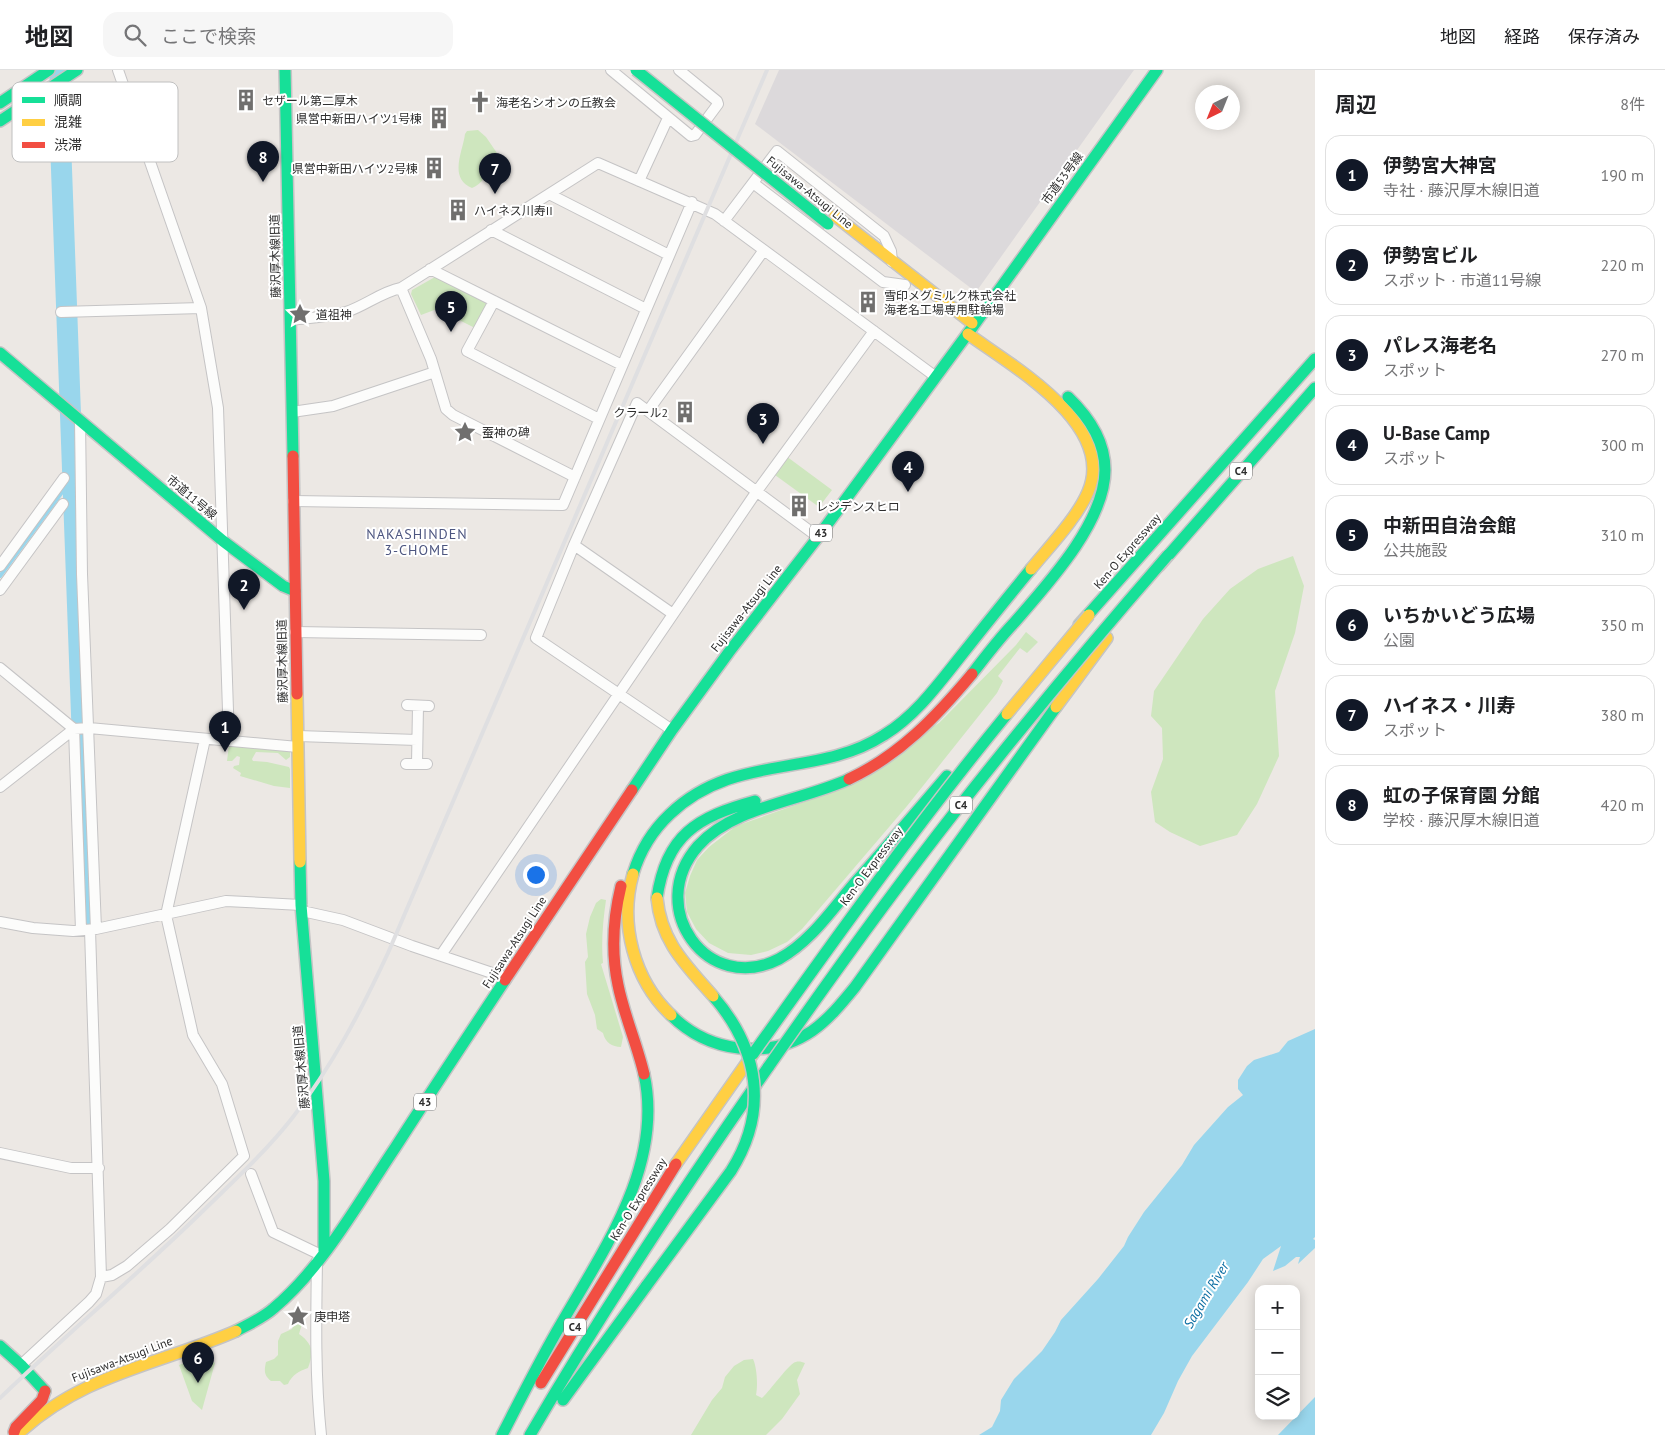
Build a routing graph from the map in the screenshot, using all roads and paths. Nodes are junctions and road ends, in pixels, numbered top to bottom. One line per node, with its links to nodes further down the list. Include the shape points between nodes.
1 (49, 70): 10 (main road)
2 (77, 70): 11 (main road)
3 (118, 70): 12 (street)
4 (285, 70): 36 (main road, 藤沢厚木線旧道)
5 (611, 70): 16 (street)
6 (636, 70): 24 (main road, Fujisawa-Atsugi Line, bridge)
7 (649, 70): 24 (main road, Fujisawa-Atsugi Line)
8 (680, 70): 16 (street, via 718,104 695,135 691,136)
9 (1157, 70): 37 (main road, 市道53号線)
10 (31, 82)
11 (59, 82)
12 (122, 82)
13 (12, 95): 14 (main road)
14 (0, 103)
15 (12, 113): 17 (main road)
16 (668, 118): 19 (street)
17 (0, 121)
18 (150, 162): 33 (street)
19 (639, 180): 21 (street, via 598,163); 22 (street)
20 (753, 183): 23 (street); 28 (street, via 777,151 884,236); 30 (street, via 883,282)
21 (549, 194): 25 (street); 27 (street)
22 (692, 202): 23 (street); 27 (street)
23 (724, 220): 26 (street)
24 (832, 220): 28 (main road, Fujisawa-Atsugi Line); 30 (main road, Fujisawa-Atsugi Line)
25 (491, 230): 29 (street); 34 (street)
26 (764, 250): 38 (street); 45 (street)
27 (669, 254): 34 (street)
28 (892, 262): 37 (main road, Fujisawa-Atsugi Line)
29 (430, 268): 31 (street); 32 (street)
30 (905, 285): 37 (main road, Fujisawa-Atsugi Line)
31 (400, 288): 36 (street, via 346,312); 42 (street)
32 (494, 301): 41 (street); 48 (street, via 467,351)
33 (201, 308): 35 (street); 55 (street, via 218,408)
34 (646, 309): 41 (street)
35 (66, 312)
36 (291, 320): 46 (main road, 藤沢厚木線旧道)
37 (971, 330): 43 (main road, Fujisawa-Atsugi Line / 43); 75 (main road, via 1039,373 1072,400 1097,434 1104,454 1105,480 1089,523 1065,560 939,712 897,751); 77 (main road, via 1048,395 1079,427 1090,448 1092,480 1076,513 929,695 896,727 880,738 846,752 753,770 717,782 686,799)
38 (874, 331): 43 (street); 51 (street)
39 (0, 353): 47 (main road, 市道11号線)
40 (1315, 359): 62 (main road, Ken-O Expressway / C4)
41 (622, 365): 48 (street)
42 (435, 372): 46 (street, via 334,406); 49 (street, via 446,409 453,415)
43 (936, 377): 54 (main road, Fujisawa-Atsugi Line / 43)
44 (1315, 388): 57 (main road, C4)
45 (648, 411): 51 (street); 56 (street, via 637,403)
46 (292, 412): 52 (main road, 藤沢厚木線旧道)
47 (78, 419): 55 (main road, 市道11号線); 68 (street)
48 (599, 419): 49 (street)
49 (575, 477): 52 (street, via 563,505)
50 (64, 478): 58 (street)
51 (757, 491): 54 (street); 61 (street)
52 (293, 501): 60 (main road, 藤沢厚木線旧道)
53 (63, 504): 59 (street)
54 (818, 537): 69 (main road, Fujisawa-Atsugi Line / 43)
55 (222, 541): 60 (main road, 市道11号線, via 283,586); 71 (street)
56 (574, 546): 61 (street); 66 (street, via 536,638)
57 (1168, 554): 77 (main road, bridge, via 846,1000 821,1024 795,1041 767,1048 720,1045 688,1032 663,1009 643,981 629,932 628,899 635,868 648,841); 98 (main road, C4, bridge, via 963,802 802,1019 611,1300)
58 (0, 566)
59 (0, 590)
60 (295, 591): 63 (main road, 藤沢厚木線旧道)
61 (673, 614): 66 (street)
62 (1089, 616): 75 (main road, bridge, via 1044,661 797,947 774,961 738,967 714,959 693,944 685,933 676,895 681,872 696,849 725,824); 97 (main road, Ken-O Expressway / C4, bridge, via 966,764 786,1006 670,1173)
63 (295, 632): 64 (street); 73 (main road, 藤沢厚木線旧道)
64 (481, 635)
65 (0, 668): 68 (street)
66 (619, 694): 69 (street); 82 (street)
67 (430, 706): 72 (street, via 412,705)
68 (81, 729): 70 (street); 76 (street); 81 (street); 81 (street)
69 (672, 730): 83 (main road, Fujisawa-Atsugi Line / 43)
70 (206, 739): 71 (street); 79 (street)
71 (229, 740): 73 (street)
72 (417, 740): 73 (street); 74 (street)
73 (298, 742): 78 (main road, 藤沢厚木線旧道)
74 (417, 764)
75 (843, 781): 99 (main road, bridge, via 737,806 708,817 695,825 668,853 660,875 659,921 668,943 726,1011 742,1038 754,1086 751,1125 742,1152 724,1181)
76 (0, 787)
77 (662, 823): 96 (main road, via 635,855 621,886 613,933 618,985 646,1086 648,1125 642,1164 619,1220)
78 (302, 908): 79 (street, via 226,901); 82 (street); 87 (main road, 藤沢厚木線旧道, via 324,1181)
79 (166, 914): 81 (street); 88 (street, via 193,1035 222,1084 244,1156 127,1266)
80 (0, 922): 81 (street, via 52,930)
81 (89, 929): 85 (street)
82 (441, 955): 83 (street)
83 (507, 978): 87 (main road, Fujisawa-Atsugi Line / 43)
84 (0, 1153): 85 (street, via 71,1168)
85 (98, 1168): 88 (street)
86 (251, 1174): 87 (street, via 273,1232)
87 (321, 1256): 92 (main road, Fujisawa-Atsugi Line / 43, via 275,1307 248,1325); 95 (street, via 315,1348)
88 (102, 1277): 90 (street, via 89,1302)
89 (0, 1346): 90 (main road)
90 (21, 1365): 91 (main road)
91 (45, 1391): 92 (main road, via 58,1395); 93 (main road, via 42,1400)
92 (72, 1393): 94 (main road, Fujisawa-Atsugi Line / 43, via 42,1412)
93 (12, 1435)
94 (17, 1435)
95 (320, 1435)
96 (502, 1435)
97 (510, 1435)
98 (530, 1435)
99 (540, 1435)

